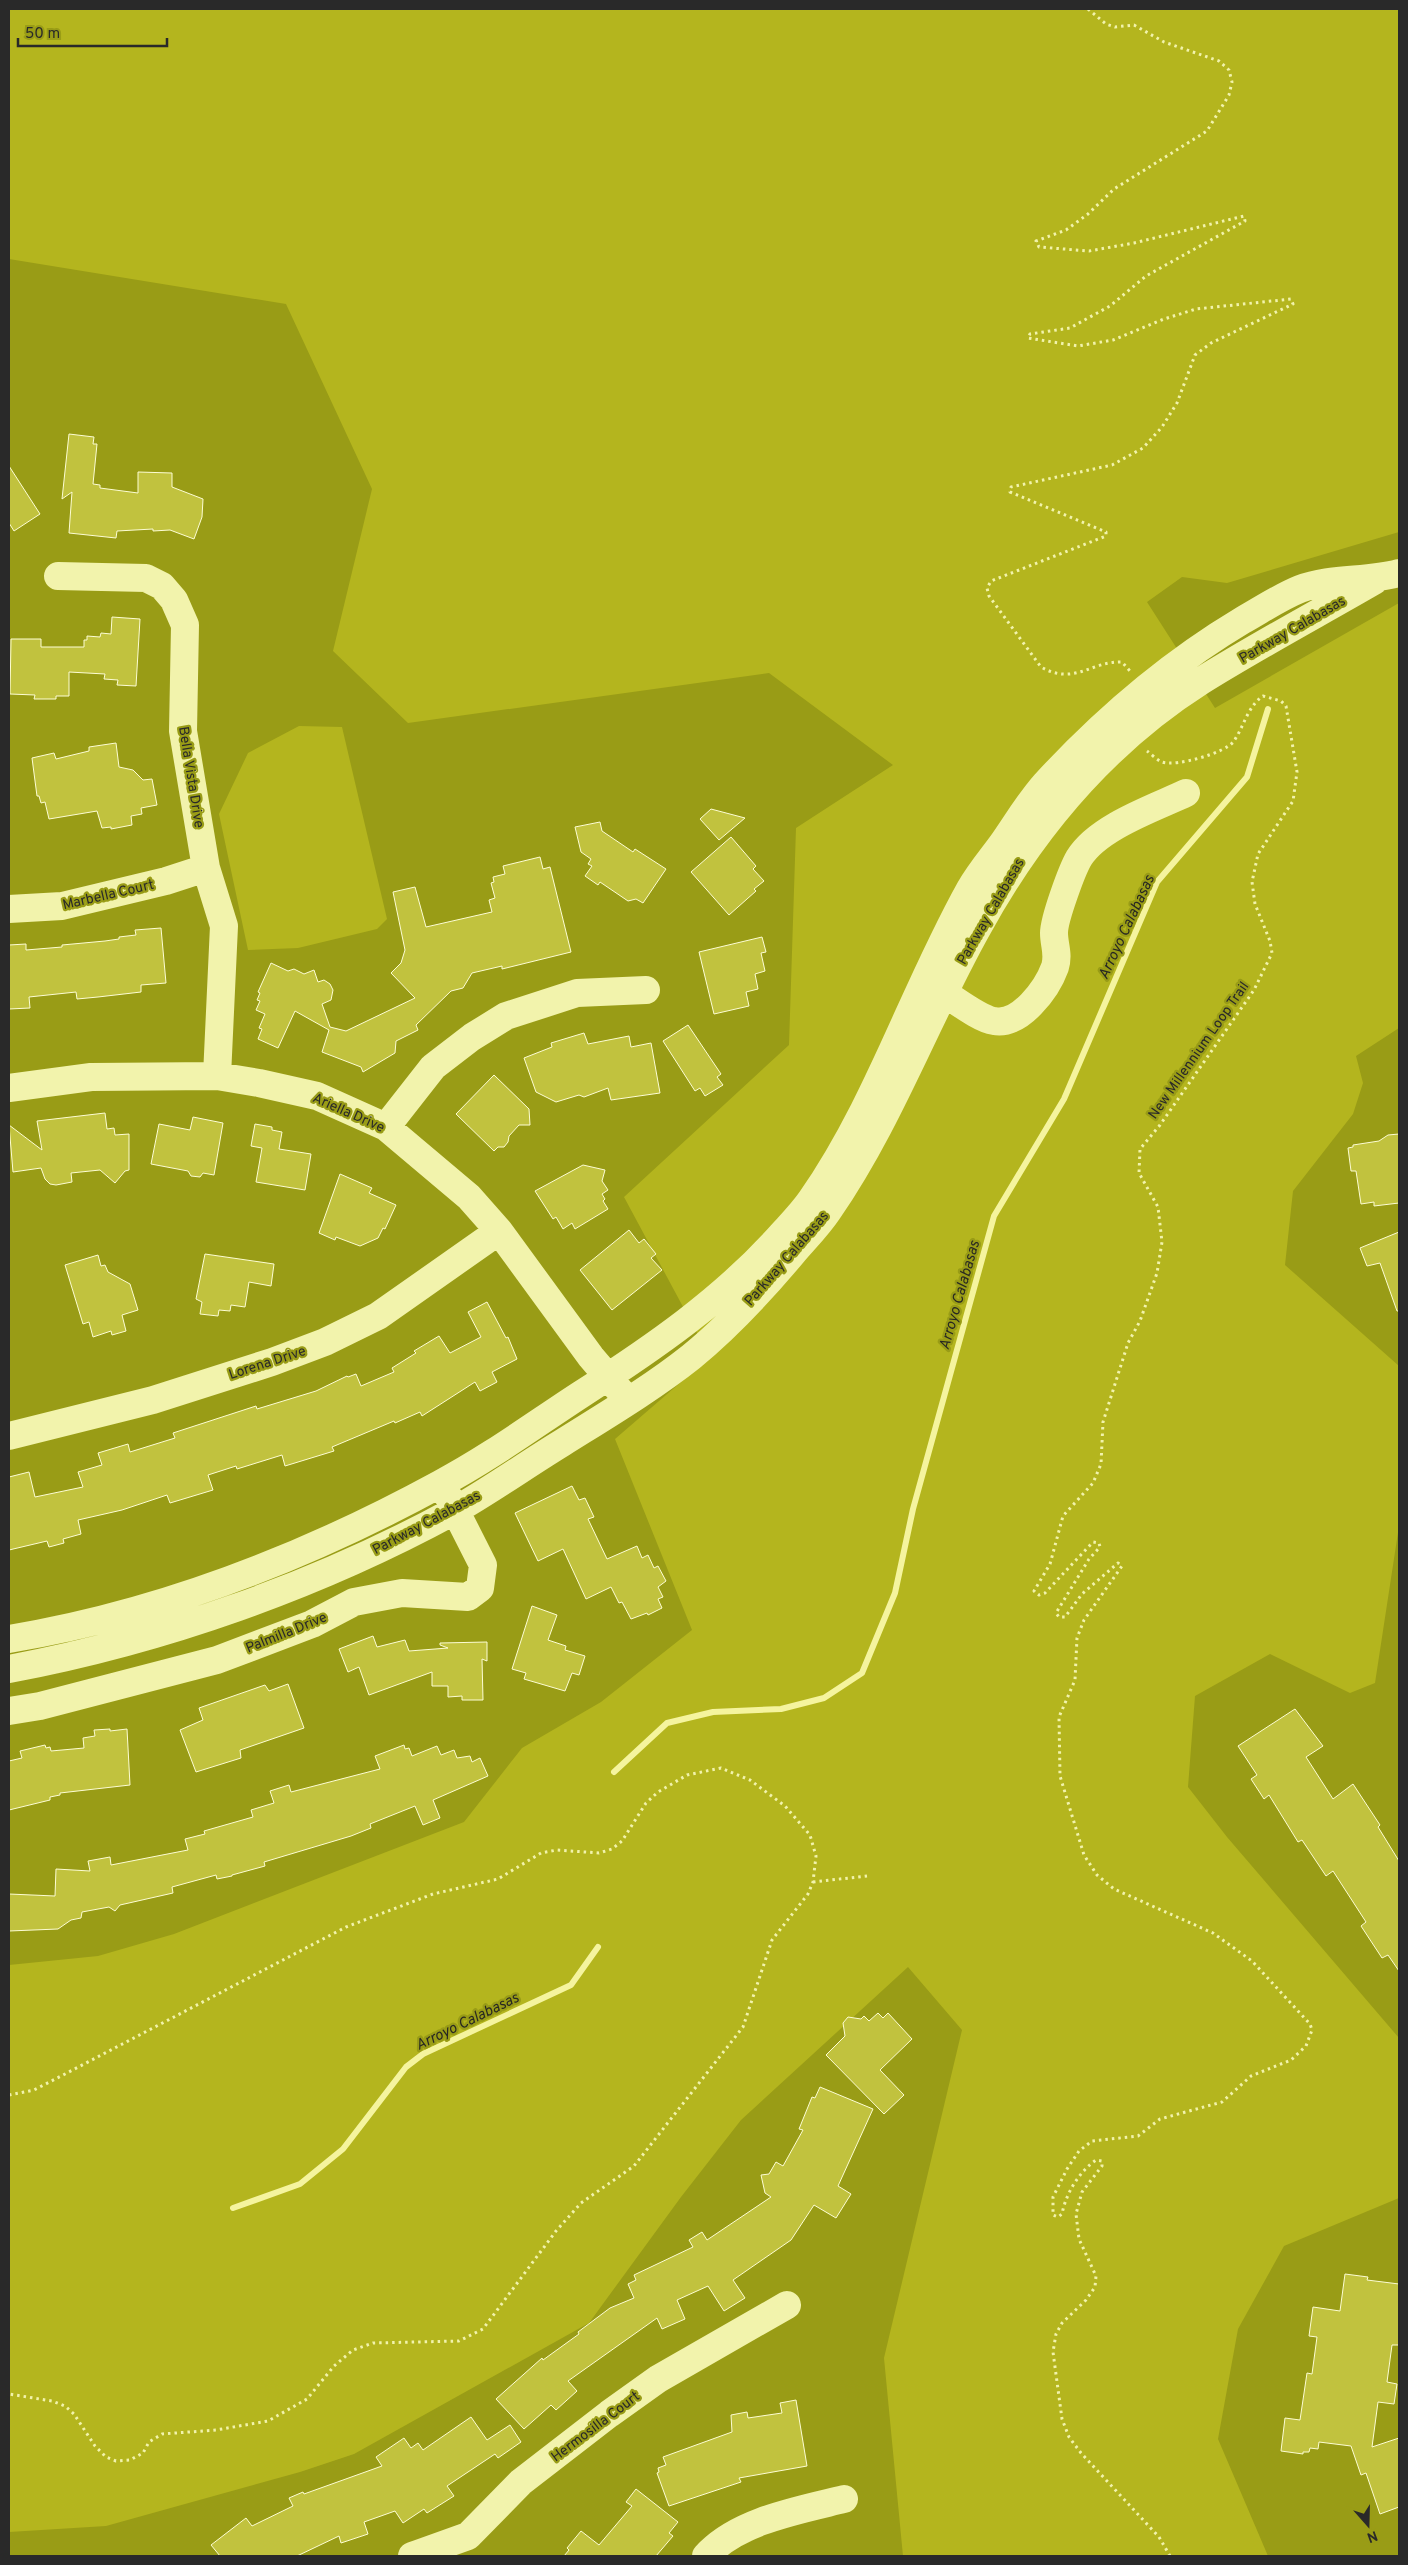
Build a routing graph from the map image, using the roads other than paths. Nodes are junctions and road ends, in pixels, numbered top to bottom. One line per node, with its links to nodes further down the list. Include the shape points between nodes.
1 (58, 576): 7 (street, Bella Vista Drive, via 146,578 162,586 174,600 185,625 183,731)
2 (1389, 576): 3 (street, Parkway Calabasas, via 1332,581 1300,589); 4 (street, Parkway Calabasas)
3 (1259, 611): 4 (street); 5 (street, Parkway Calabasas, via 1201,646)
4 (1273, 639): 5 (street, Parkway Calabasas)
5 (1192, 671): 10 (street, Parkway Calabasas, via 1161,709 1099,762 1044,825 981,921); 15 (street, Parkway Calabasas, via 1136,699 1042,787 972,885 853,1133 809,1203 749,1271 687,1322)
6 (1186, 793): 10 (street, via 1115,827 1080,857 1054,932 1058,956 1054,968 1031,1005 1020,1015 1003,1022 992,1021)
7 (206, 868): 8 (street, Marbella Court, via 62,906); 11 (street, Bella Vista Drive, via 224,926)
8 (9, 909)
9 (646, 990): 13 (street, via 577,993 506,1016 472,1036 432,1067)
10 (944, 993): 16 (street, Parkway Calabasas, via 876,1130 827,1213 753,1299 690,1357)
11 (217, 1076): 12 (street, Ariella Drive, via 91,1077); 13 (street, Ariella Drive, via 317,1096)
12 (9, 1088)
13 (386, 1127): 14 (street, Ariella Drive, via 470,1196)
14 (499, 1231): 15 (street, Ariella Drive); 17 (street, Lorena Drive, via 378,1316 325,1342 153,1400)
15 (608, 1377): 16 (street, Ariella Drive); 18 (street, Parkway Calabasas)
16 (627, 1400): 19 (street, Parkway Calabasas)
17 (9, 1436)
18 (442, 1484): 19 (street, Palmilla Drive); 20 (street, Parkway Calabasas, via 360,1525 256,1570 172,1600)
19 (455, 1510): 21 (street, Parkway Calabasas, via 326,1573 193,1623 64,1659); 22 (street, Palmilla Drive, via 483,1565 480,1588 468,1597 402,1593 354,1602 312,1624 217,1660 40,1706)
20 (9, 1639)
21 (9, 1669)
22 (9, 1711)
23 (787, 2305): 25 (street, Hermosilla Court, via 658,2379 608,2414 521,2482 468,2536)
24 (844, 2499): 26 (street, via 771,2517 716,2544)
25 (412, 2556)
26 (706, 2556)

